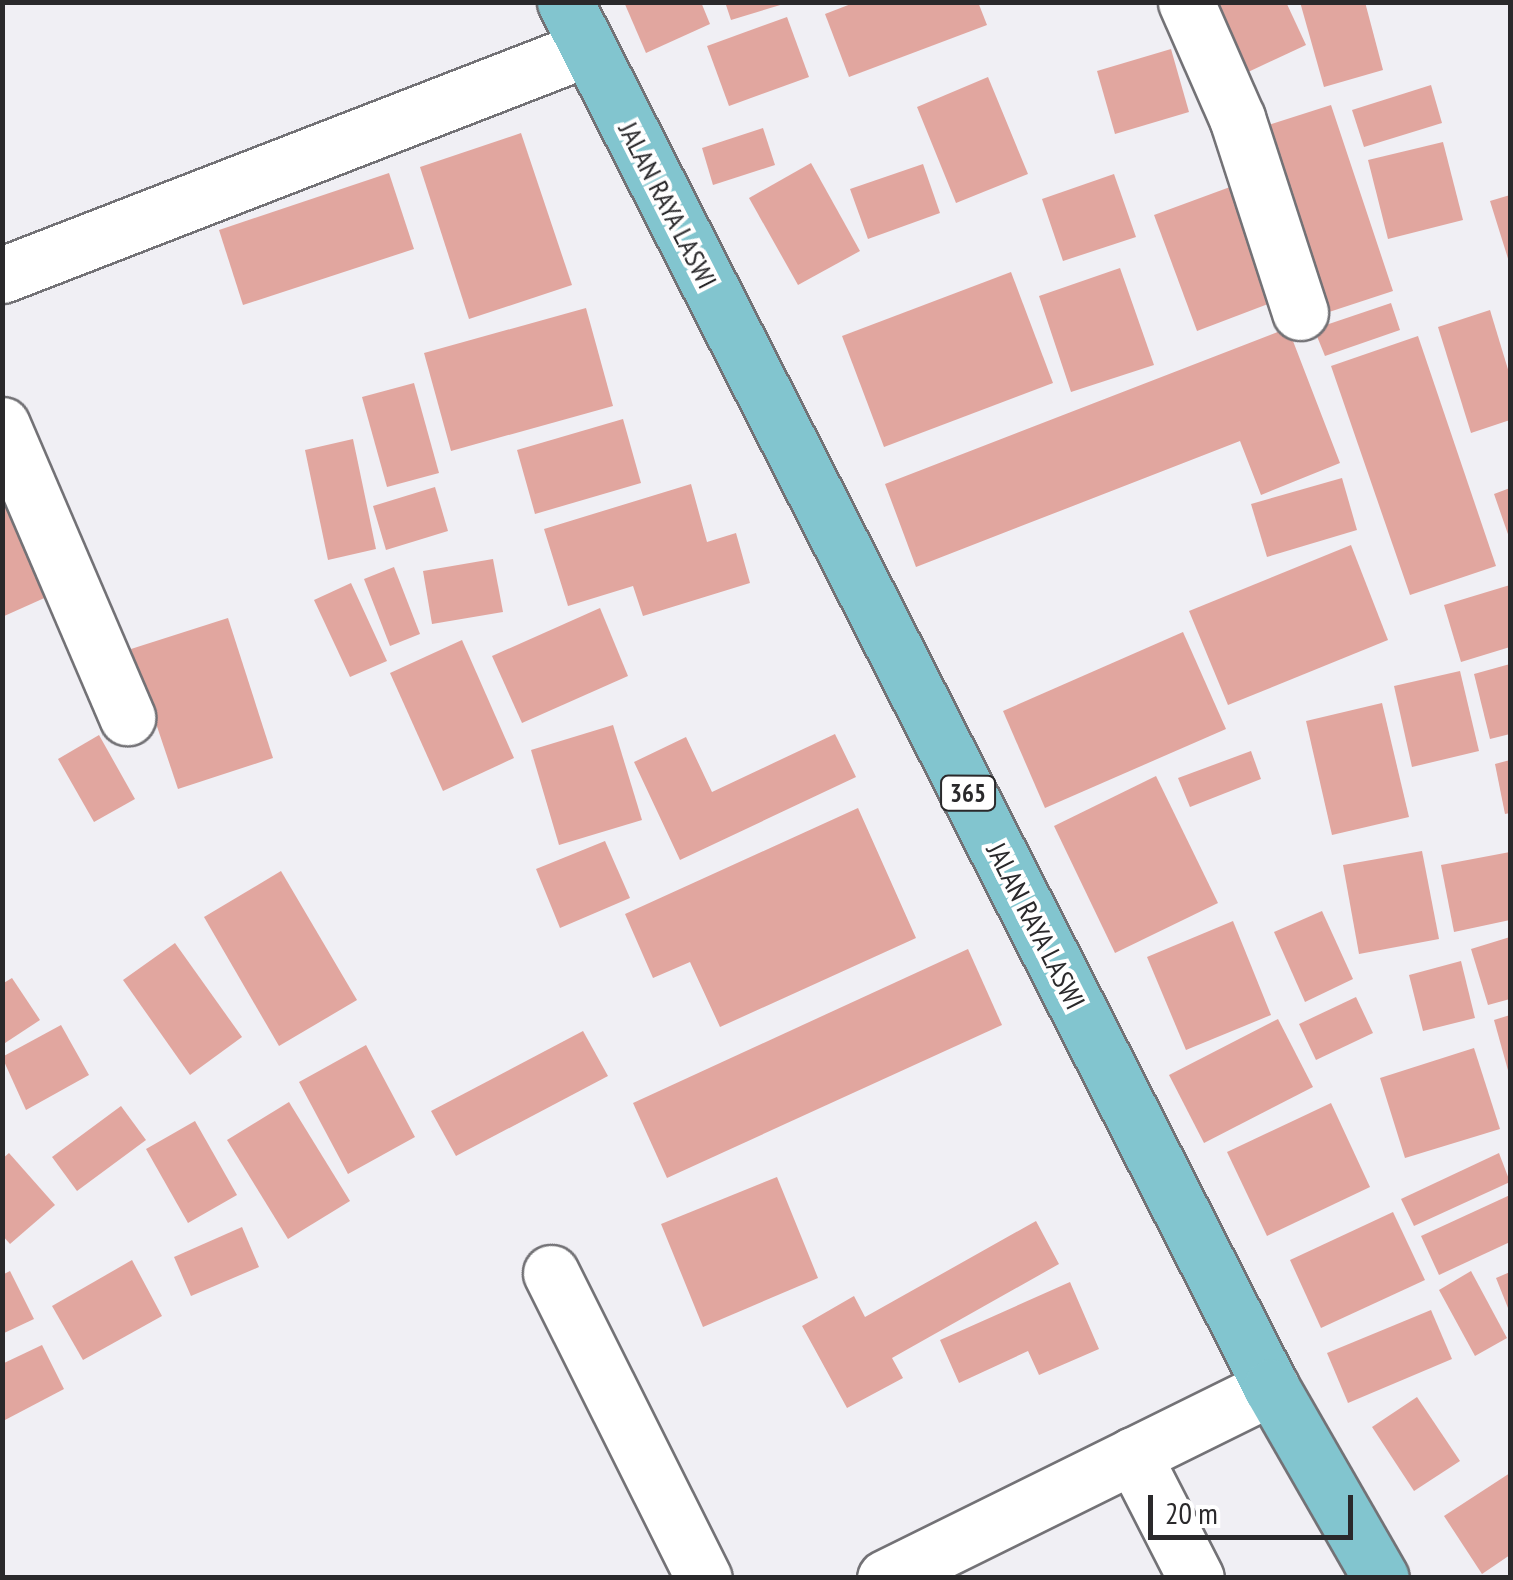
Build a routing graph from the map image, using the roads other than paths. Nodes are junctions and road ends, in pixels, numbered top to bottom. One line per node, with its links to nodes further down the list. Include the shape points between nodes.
1 (1186, 2): 4 (street, via 1237,118)
2 (576, 25): 3 (street); 8 (main road, JALAN RAYA LASWI / 365)
3 (2, 275)
4 (1300, 312)
5 (2, 425): 6 (street)
6 (127, 716)
7 (551, 1272): 10 (street)
8 (1271, 1386): 9 (street); 13 (main road, JALAN RAYA LASWI / 365)
9 (1133, 1455): 11 (street); 12 (street)
10 (704, 1578)
11 (885, 1578)
12 (1196, 1578)
13 (1380, 1578)

